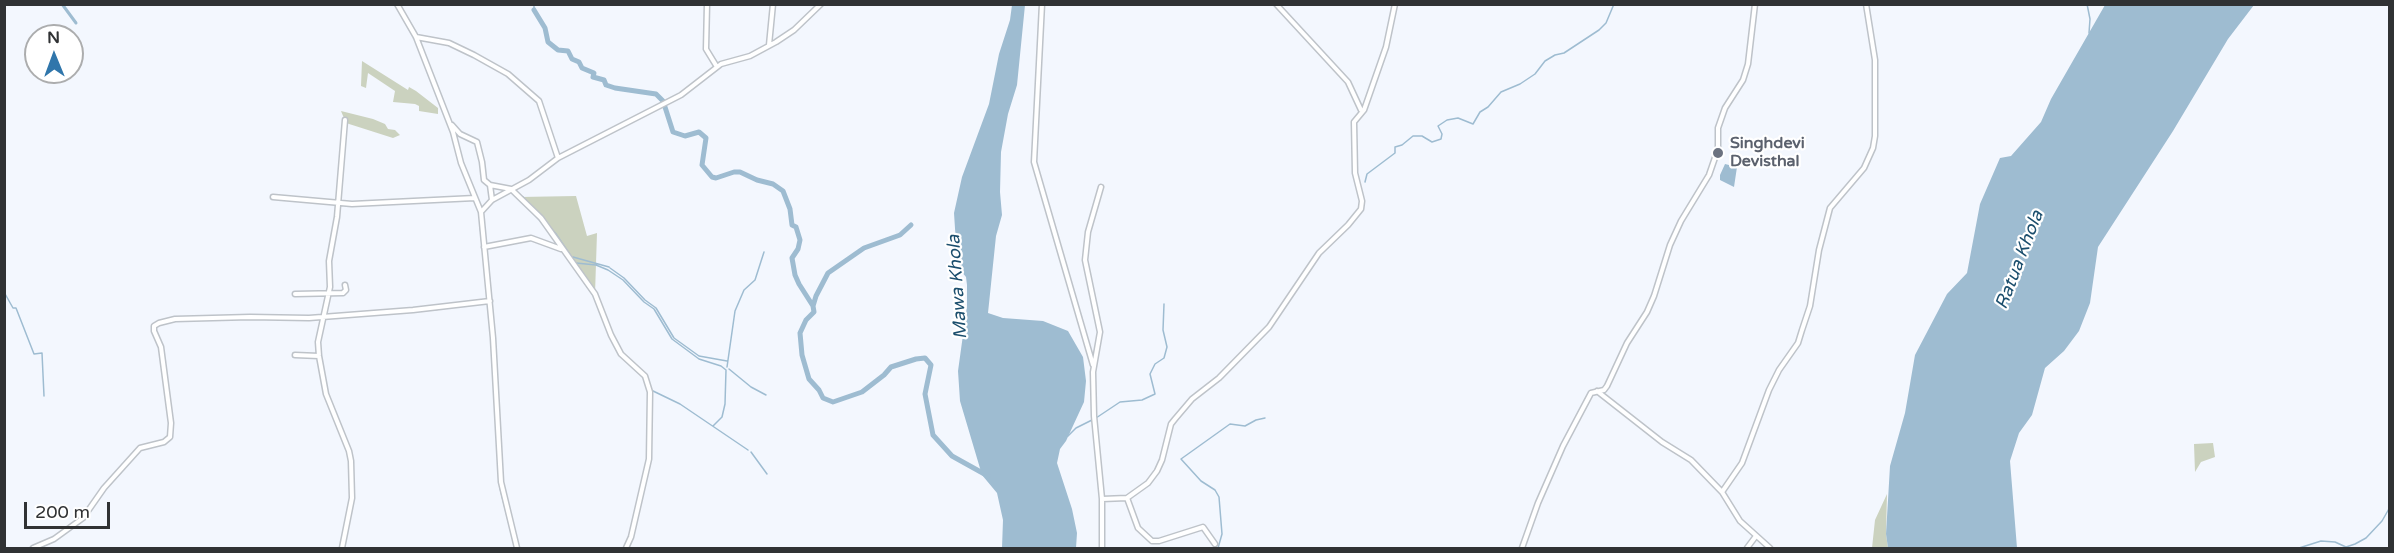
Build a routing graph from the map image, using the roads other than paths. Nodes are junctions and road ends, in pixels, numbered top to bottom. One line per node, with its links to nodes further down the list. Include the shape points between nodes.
1 (397, 4): 10 (street)
2 (707, 4): 12 (street, via 706,49)
3 (773, 4): 11 (street)
4 (821, 4): 11 (street, via 795,30)
5 (1042, 4): 34 (street, via 1034,162)
6 (1276, 4): 13 (street, via 1348,82)
7 (1395, 4): 13 (street, via 1386,47)
8 (1755, 4): 35 (street, via 1748,64 1725,108 1709,175 1670,245 1647,312 1604,390)
9 (1866, 4): 36 (street, via 1875,60 1873,148 1864,168 1830,208 1803,330 1768,390 1742,463)
10 (416, 37): 15 (street); 16 (street, via 449,43 508,74 539,101)
11 (769, 45): 12 (street)
12 (717, 67): 16 (street, via 681,95)
13 (1361, 111): 37 (street, via 1354,122 1356,185 1361,208 1319,253 1269,327 1182,410 1171,424 1157,471 1142,489)
14 (345, 120): 23 (street)
15 (449, 122): 17 (street, via 460,134 477,142 484,180); 21 (street)
16 (558, 158): 19 (street)
17 (490, 185): 19 (street); 22 (street)
18 (1101, 187): 34 (street, via 1085,253 1100,332)
19 (511, 189): 22 (street); 26 (street, via 541,218)
20 (273, 197): 23 (street)
21 (475, 198): 23 (street); 24 (street)
22 (492, 200): 24 (street)
23 (338, 203): 28 (street)
24 (481, 212): 25 (street)
25 (484, 247): 26 (street, via 531,238); 30 (street)
26 (561, 249): 44 (street, via 595,294 621,354 645,376 651,392 647,470)
27 (345, 285): 28 (street, via 345,292)
28 (328, 291): 29 (street); 31 (street)
29 (296, 294)
30 (490, 301): 31 (street); 43 (street, via 501,482)
31 (323, 317): 33 (street); 41 (street, via 175,319 154,326 161,347 170,437 140,448 83,518)
32 (295, 355): 33 (street)
33 (319, 356): 42 (street, via 326,394 350,451 352,498)
34 (1093, 364): 38 (street)
35 (1597, 391): 36 (street, via 1691,460); 46 (street, via 1591,393 1563,446)
36 (1722, 492): 39 (street, via 1740,521)
37 (1126, 498): 38 (street); 40 (street, via 1138,528 1152,541 1203,527)
38 (1102, 499): 45 (street)
39 (1756, 536): 47 (street); 48 (street)
40 (1215, 544)
41 (33, 549)
42 (342, 549)
43 (517, 549)
44 (626, 549)
45 (1102, 549)
46 (1522, 549)
47 (1747, 549)
48 (1770, 549)

